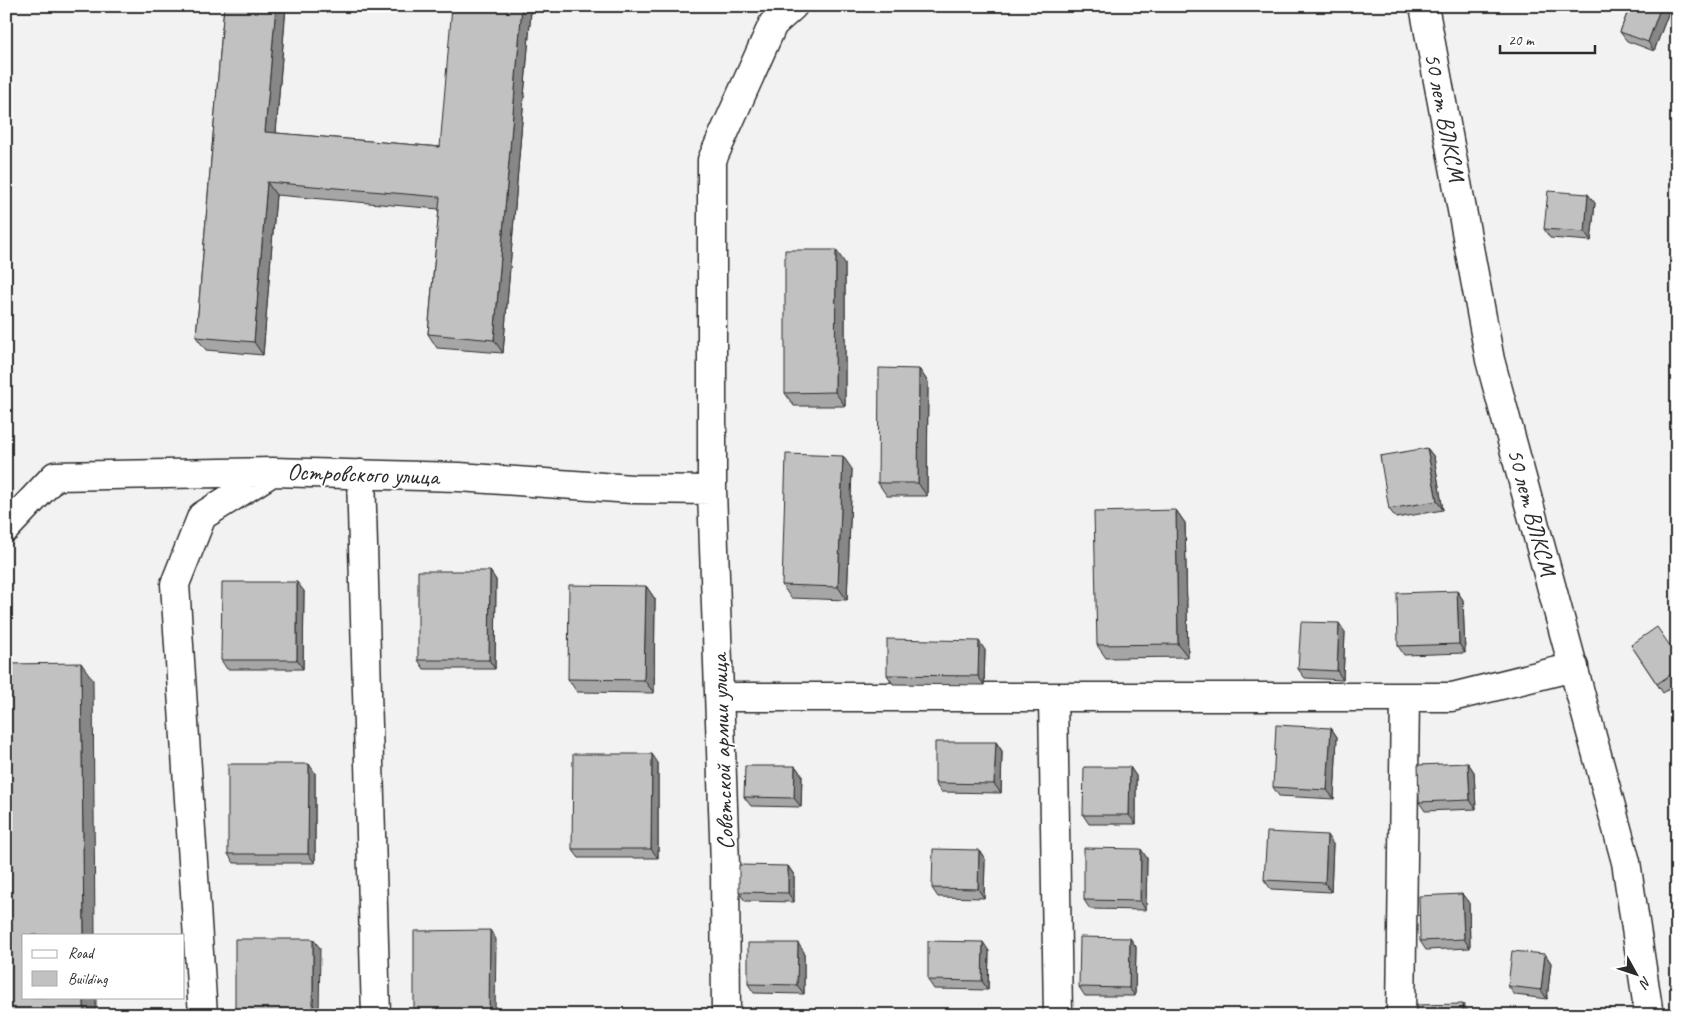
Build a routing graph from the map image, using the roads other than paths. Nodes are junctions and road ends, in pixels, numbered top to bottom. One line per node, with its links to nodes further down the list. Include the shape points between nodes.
1 (793, 6): 5 (street, Советской армии улица, via 773,24 712,160)
2 (1424, 6): 7 (street, 50 лет ВЛКСМ, via 1490,360)
3 (272, 472): 4 (street, Островского улица); 6 (street, via 56,476); 11 (street, Островского улица, via 202,516 174,584)
4 (361, 474): 5 (street, Островского улица, via 459,477 632,490); 12 (street)
5 (712, 490): 8 (street, Советской армии улица)
6 (6, 528)
7 (1574, 667): 10 (street, via 1452,697); 16 (street, 50 лет ВЛКСМ, via 1626,862)
8 (720, 697): 9 (street); 13 (street, Советской армии улица)
9 (1053, 697): 10 (street); 14 (street)
10 (1404, 697): 15 (street)
11 (203, 1015)
12 (376, 1015)
13 (726, 1015)
14 (1058, 1015)
15 (1402, 1015)
16 (1649, 1015)

